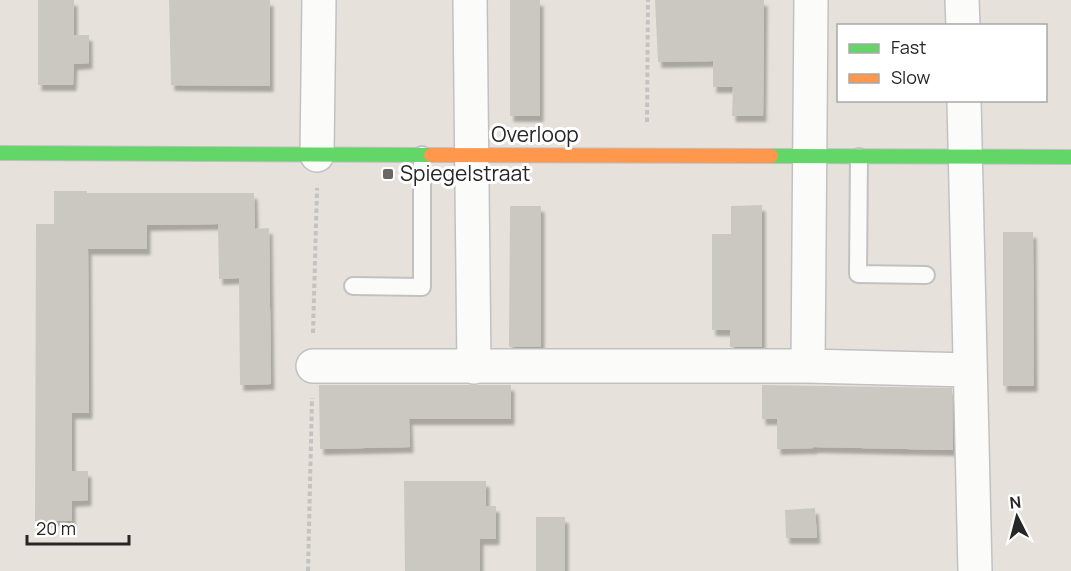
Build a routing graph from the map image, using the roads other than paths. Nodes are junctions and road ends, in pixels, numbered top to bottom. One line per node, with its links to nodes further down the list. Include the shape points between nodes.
1 (319, 0): 8 (street)
2 (470, 0): 10 (street)
3 (811, 0): 11 (street)
4 (962, 0): 5 (street)
5 (963, 24)
6 (964, 102): 14 (street)
7 (0, 153): 8 (street, Overloop)
8 (317, 155): 9 (street, Overloop)
9 (422, 155): 10 (street, Overloop); 16 (lane, via 422,287)
10 (471, 156): 11 (street, Overloop); 19 (street)
11 (810, 156): 12 (street, Overloop); 18 (street)
12 (859, 157): 14 (street, Overloop); 15 (lane, via 858,274)
13 (1071, 157): 14 (street, Overloop)
14 (965, 158): 20 (street)
15 (926, 275)
16 (353, 286)
17 (313, 366): 19 (street)
18 (808, 366): 19 (street); 20 (street)
19 (474, 367)
20 (970, 370): 21 (street)
21 (975, 571)

